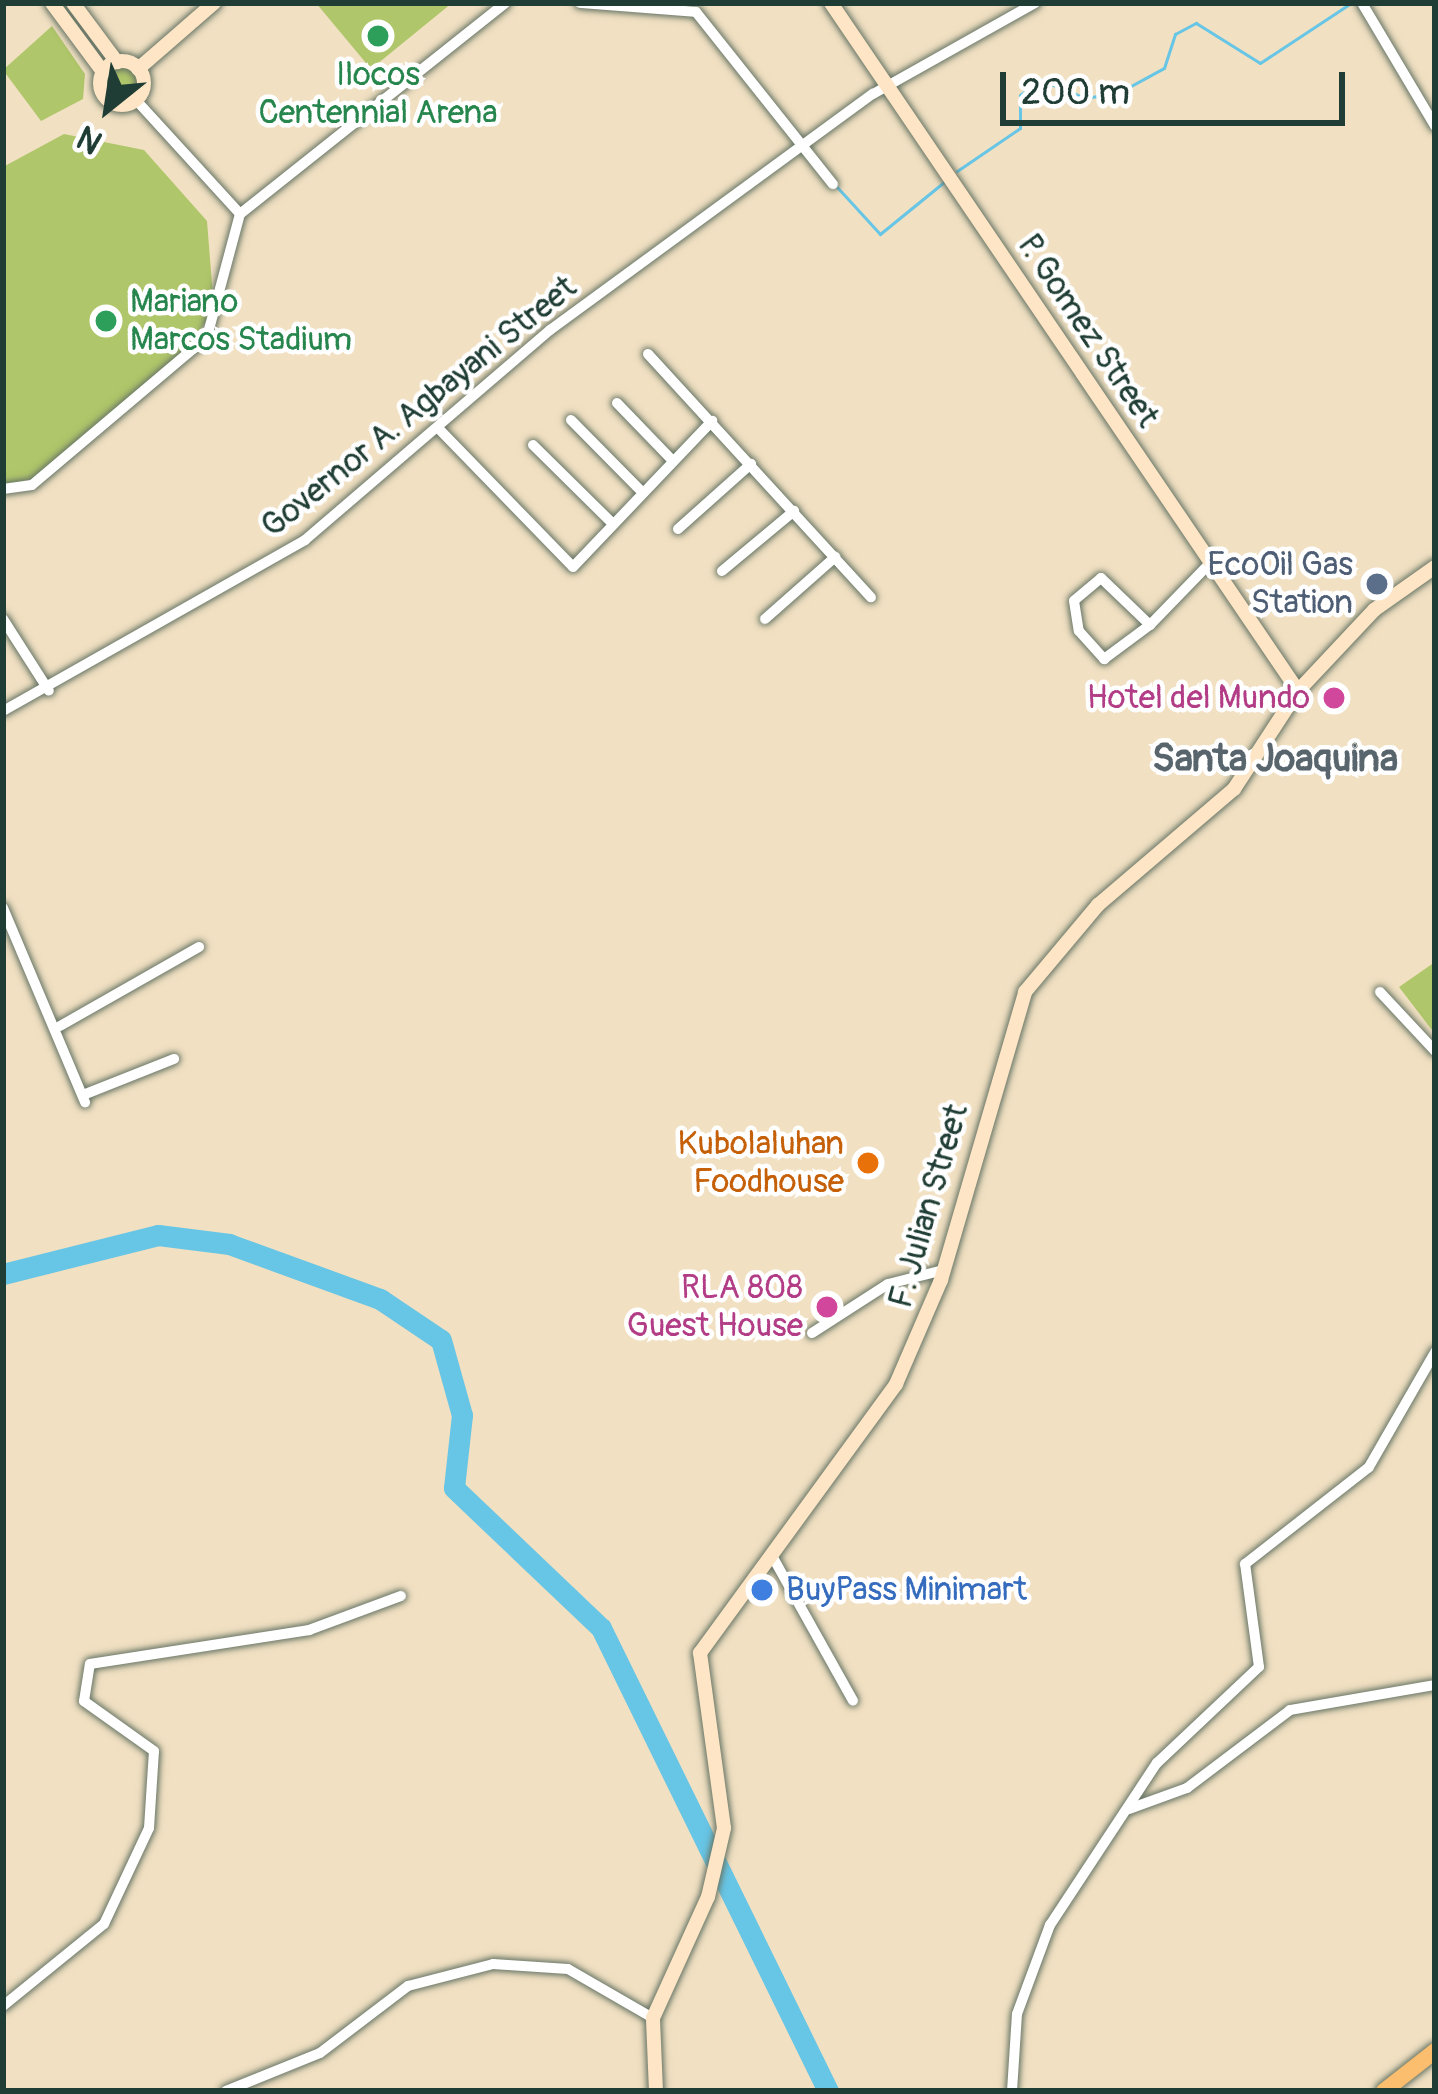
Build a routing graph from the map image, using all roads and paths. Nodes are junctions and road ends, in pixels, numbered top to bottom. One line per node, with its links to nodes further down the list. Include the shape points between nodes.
1 (52, 3): 12 (street)
2 (73, 3): 10 (street)
3 (214, 3): 11 (street)
4 (505, 3): 18 (street)
5 (580, 3): 16 (street, via 696,12)
6 (852, 3): 9 (street)
7 (1035, 3): 13 (street, Governor A. Agbayani Street)
8 (1362, 3): 15 (street)
9 (835, 8): 13 (street, P. Gomez Street)
10 (117, 62): 11 (street); 12 (street)
11 (138, 70): 14 (street)
12 (103, 72): 14 (street, via 108,100)
13 (890, 84): 16 (street, Governor A. Agbayani Street); 33 (street, P. Gomez Street)
14 (136, 100): 18 (street)
15 (1435, 126)
16 (803, 146): 17 (street); 23 (street, Governor A. Agbayani Street, via 550,330)
17 (833, 184)
18 (240, 214): 27 (street, via 207,337 32,485)
19 (649, 354): 22 (street)
20 (617, 403): 25 (street)
21 (571, 420): 28 (street)
22 (712, 421): 25 (street); 26 (street)
23 (439, 429): 30 (street, via 573,567); 40 (street, Governor A. Agbayani Street, via 305,540)
24 (533, 445): 30 (street)
25 (671, 459): 28 (street)
26 (752, 464): 29 (street); 31 (street)
27 (3, 489)
28 (639, 489): 30 (street)
29 (794, 511): 32 (street); 35 (street)
30 (610, 521)
31 (678, 529)
32 (835, 557): 36 (street); 37 (street)
33 (1210, 563): 39 (street); 41 (street, P. Gomez Street)
34 (1435, 567): 41 (street, F. Julian Street, via 1374,610)
35 (722, 571)
36 (872, 597)
37 (765, 619)
38 (3, 620): 40 (street)
39 (1150, 625): 39 (street, via 1101,578 1074,601 1079,631 1104,658)
40 (50, 691): 42 (street, Governor A. Agbayani Street)
41 (1298, 691): 49 (street, F. Julian Street, via 1234,789 1033,977 987,1099)
42 (3, 711)
43 (3, 908): 46 (street)
44 (199, 947): 46 (street)
45 (1380, 992): 47 (street)
46 (60, 1026): 48 (street, via 84,1098)
47 (1435, 1051)
48 (174, 1060)
49 (944, 1270): 50 (street, via 887,1284); 52 (street, F. Julian Street, via 896,1384)
50 (812, 1333)
51 (1435, 1352): 56 (street, via 1369,1467 1245,1564 1258,1667 1171,1748)
52 (772, 1554): 55 (street); 58 (street, F. Julian Street, via 700,1654 724,1828 708,1897)
53 (401, 1596): 57 (street, via 309,1630 90,1664 84,1700 154,1751 149,1828 104,1924)
54 (1435, 1685): 56 (street, via 1290,1710 1187,1789)
55 (853, 1701)
56 (1129, 1809): 62 (street, via 1034,1957)
57 (3, 2006)
58 (653, 2018): 60 (street, via 568,1969 493,1964 408,1986 332,2046); 61 (street, F. Julian Street)
59 (1435, 2050): 63 (main road)
60 (226, 2091)
61 (656, 2091)
62 (1012, 2091)
63 (1384, 2091)

